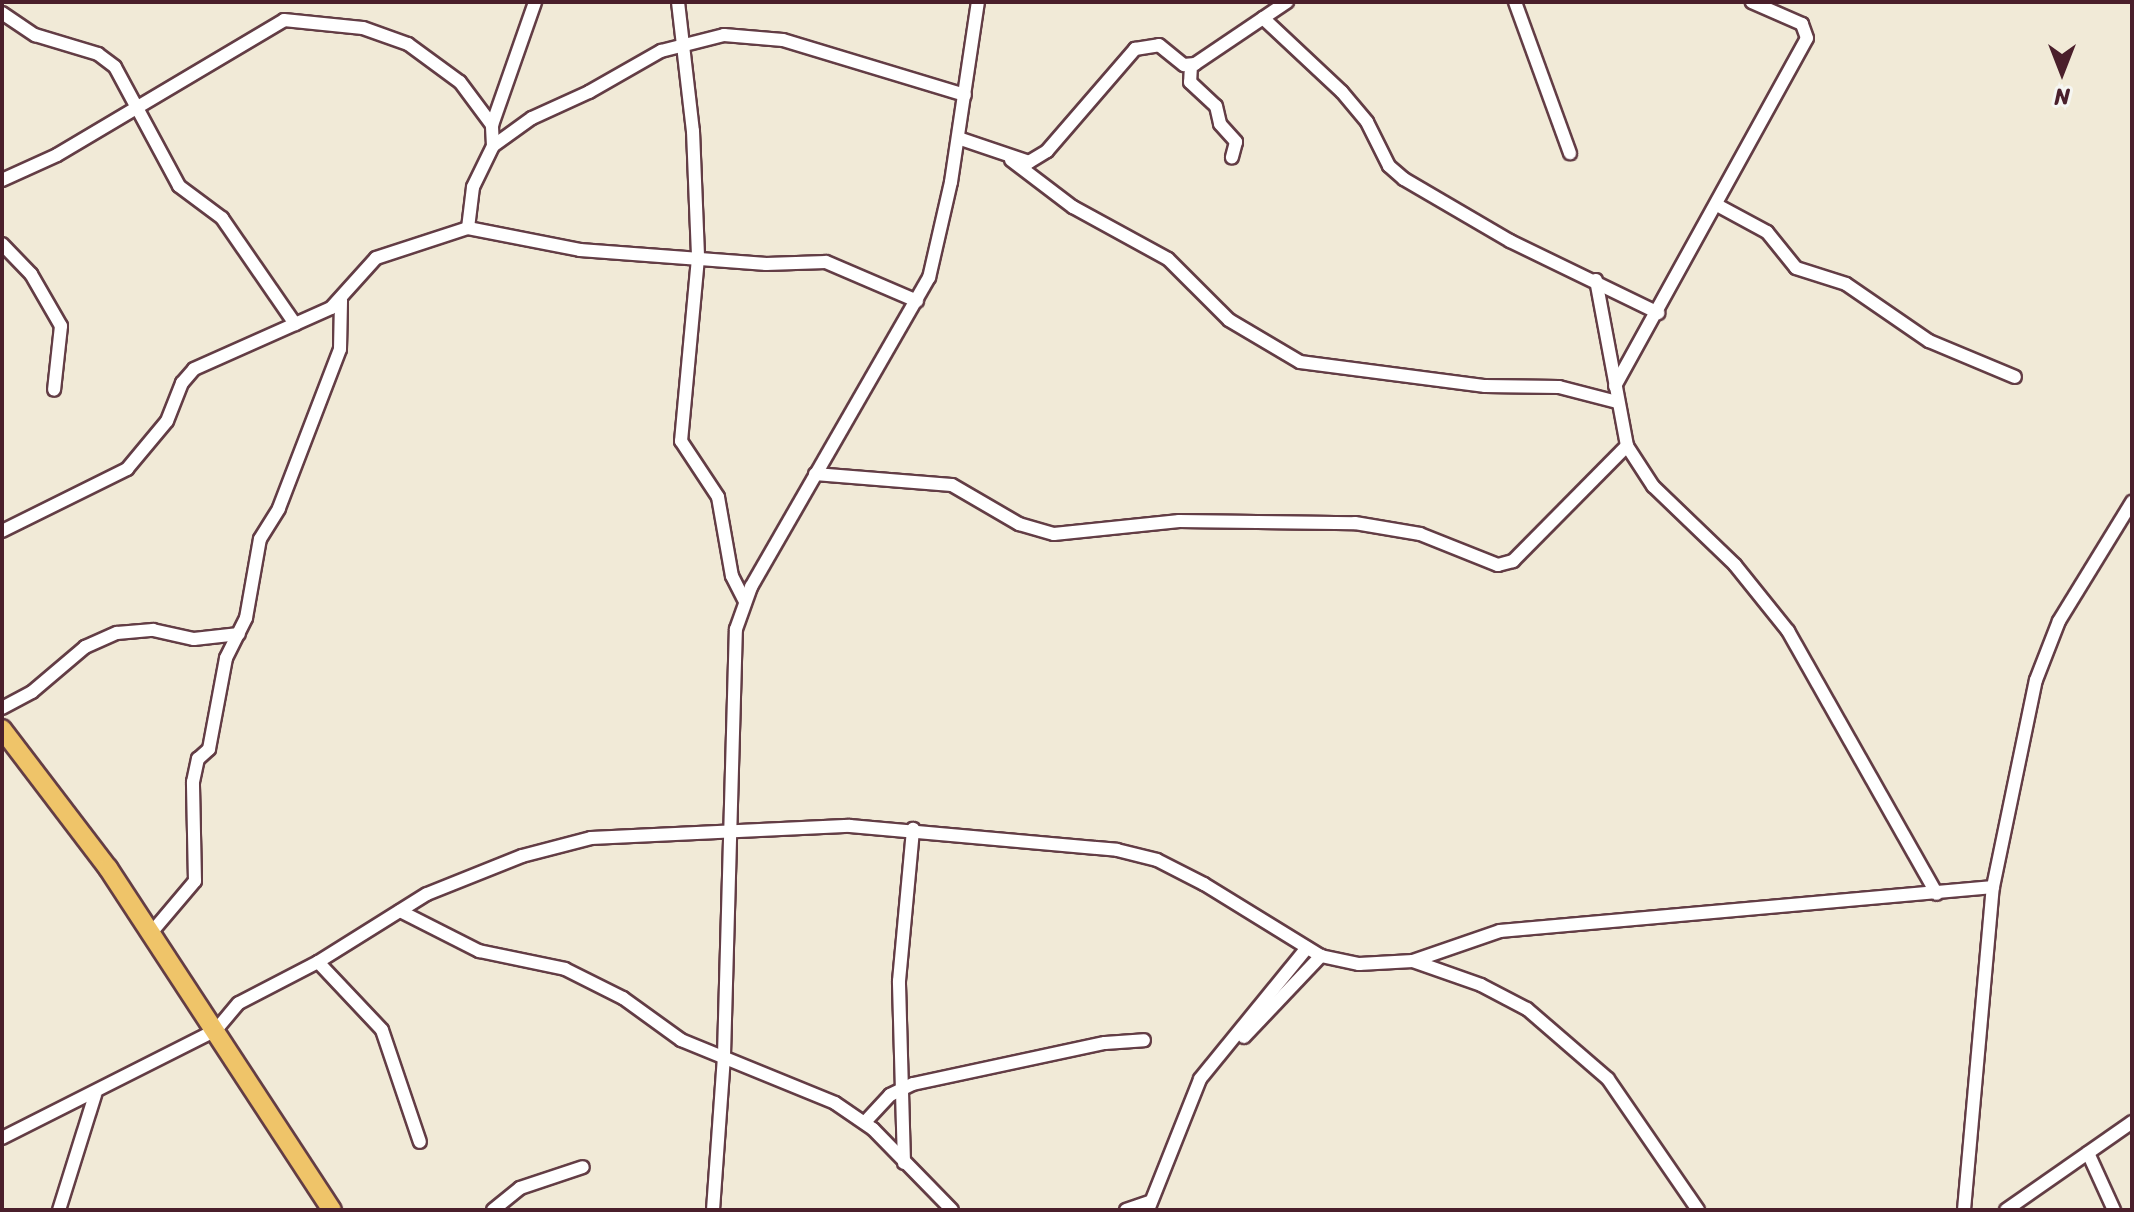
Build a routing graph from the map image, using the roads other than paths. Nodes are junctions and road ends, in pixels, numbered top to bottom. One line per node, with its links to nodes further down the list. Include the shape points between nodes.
1 (535, 2): 13 (street)
2 (678, 2): 9 (street)
3 (978, 2): 11 (street)
4 (1287, 2): 8 (street)
5 (1515, 2): 16 (street)
6 (1752, 2): 20 (street, via 1802,24 1807,38)
7 (2, 13): 12 (street, via 43,38 108,59)
8 (1263, 18): 10 (street); 24 (street, via 1342,92 1367,122 1389,166 1404,179 1510,241)
9 (683, 44): 11 (street, via 724,35 783,40); 15 (street, via 532,118); 23 (street)
10 (1191, 65): 17 (street, via 1190,82 1216,106 1220,124 1236,142); 18 (street, via 1159,45 1135,49 1047,151 1029,162)
11 (965, 95): 14 (street)
12 (137, 103): 13 (street, via 268,26 302,19 363,28 408,44 460,82); 19 (street, via 57,155); 28 (street, via 179,186 222,218)
13 (492, 125): 15 (street)
14 (958, 138): 18 (street); 26 (street, via 940,240)
15 (493, 146): 21 (street, via 473,187)
16 (1570, 153)
17 (1232, 157)
18 (1011, 160): 32 (street, via 1073,207 1168,259 1229,320 1300,362 1474,385 1559,387)
19 (2, 180)
20 (1717, 205): 27 (street); 29 (street, via 1767,232 1796,268 1846,284 1929,341)
21 (468, 228): 23 (street, via 554,247); 25 (street, via 376,258 359,271)
22 (2, 244): 31 (street, via 31,274 61,326)
23 (698, 258): 26 (street, via 826,262); 37 (street, via 681,441 718,497 732,576)
24 (1596, 280): 27 (street); 30 (street)
25 (341, 300): 28 (street); 38 (street, via 340,349 279,508 260,539)
26 (917, 301): 34 (street)
27 (1658, 313): 30 (street)
28 (295, 324): 36 (street, via 194,369 182,383 167,421 127,469)
29 (2015, 377)
30 (1615, 386): 32 (street)
31 (54, 390)
32 (1617, 402): 33 (street)
33 (1627, 446): 34 (street, via 1520,554 1498,565 1420,534 1355,523 1179,521 1054,534 1019,524 952,485); 44 (street, via 1653,486 1735,565 1788,631)
34 (815, 474): 37 (street)
35 (2132, 502): 43 (street, via 2059,621 2039,669)
36 (2, 531)
37 (744, 600): 41 (street, via 733,652)
38 (239, 634): 39 (street, via 194,639 153,630 117,633 85,647 32,692); 46 (street, via 224,665 213,737 198,759 193,782 195,881)
39 (2, 708)
40 (2, 729): 46 (highway)
41 (732, 828): 42 (street); 45 (street, via 614,835 558,845 476,872); 54 (street)
42 (913, 829): 47 (street, via 1139,854 1204,884); 55 (street, via 901,957)
43 (1993, 887): 44 (street); 72 (street)
44 (1937, 894): 49 (street, via 1500,931)
45 (400, 911): 50 (street); 54 (street, via 479,951 565,969 616,994 681,1040)
46 (151, 933): 51 (highway)
47 (1307, 948): 48 (street); 53 (street)
48 (1321, 956): 49 (street, via 1359,964); 53 (street, via 1256,1028)
49 (1413, 961): 71 (street, via 1515,1002 1608,1079)
50 (318, 962): 51 (street, via 239,1003); 60 (street, via 382,1030)
51 (216, 1030): 56 (street); 66 (highway)
52 (1144, 1040): 55 (street, via 1105,1043)
53 (1232, 1045): 64 (street, via 1192,1092)
54 (724, 1055): 57 (street); 68 (street)
55 (899, 1089): 57 (street); 62 (street)
56 (95, 1095): 59 (street); 65 (street)
57 (865, 1122): 62 (street)
58 (2132, 1122): 61 (street)
59 (2, 1138)
60 (420, 1142)
61 (2088, 1153): 73 (street); 74 (street)
62 (904, 1163): 69 (street)
63 (583, 1167): 67 (street, via 528,1184)
64 (1149, 1206): 70 (street)
65 (59, 1210)
66 (332, 1210)
67 (493, 1210)
68 (713, 1210)
69 (952, 1210)
70 (1126, 1210)
71 (1698, 1210)
72 (1964, 1210)
73 (2006, 1210)
74 (2114, 1210)

